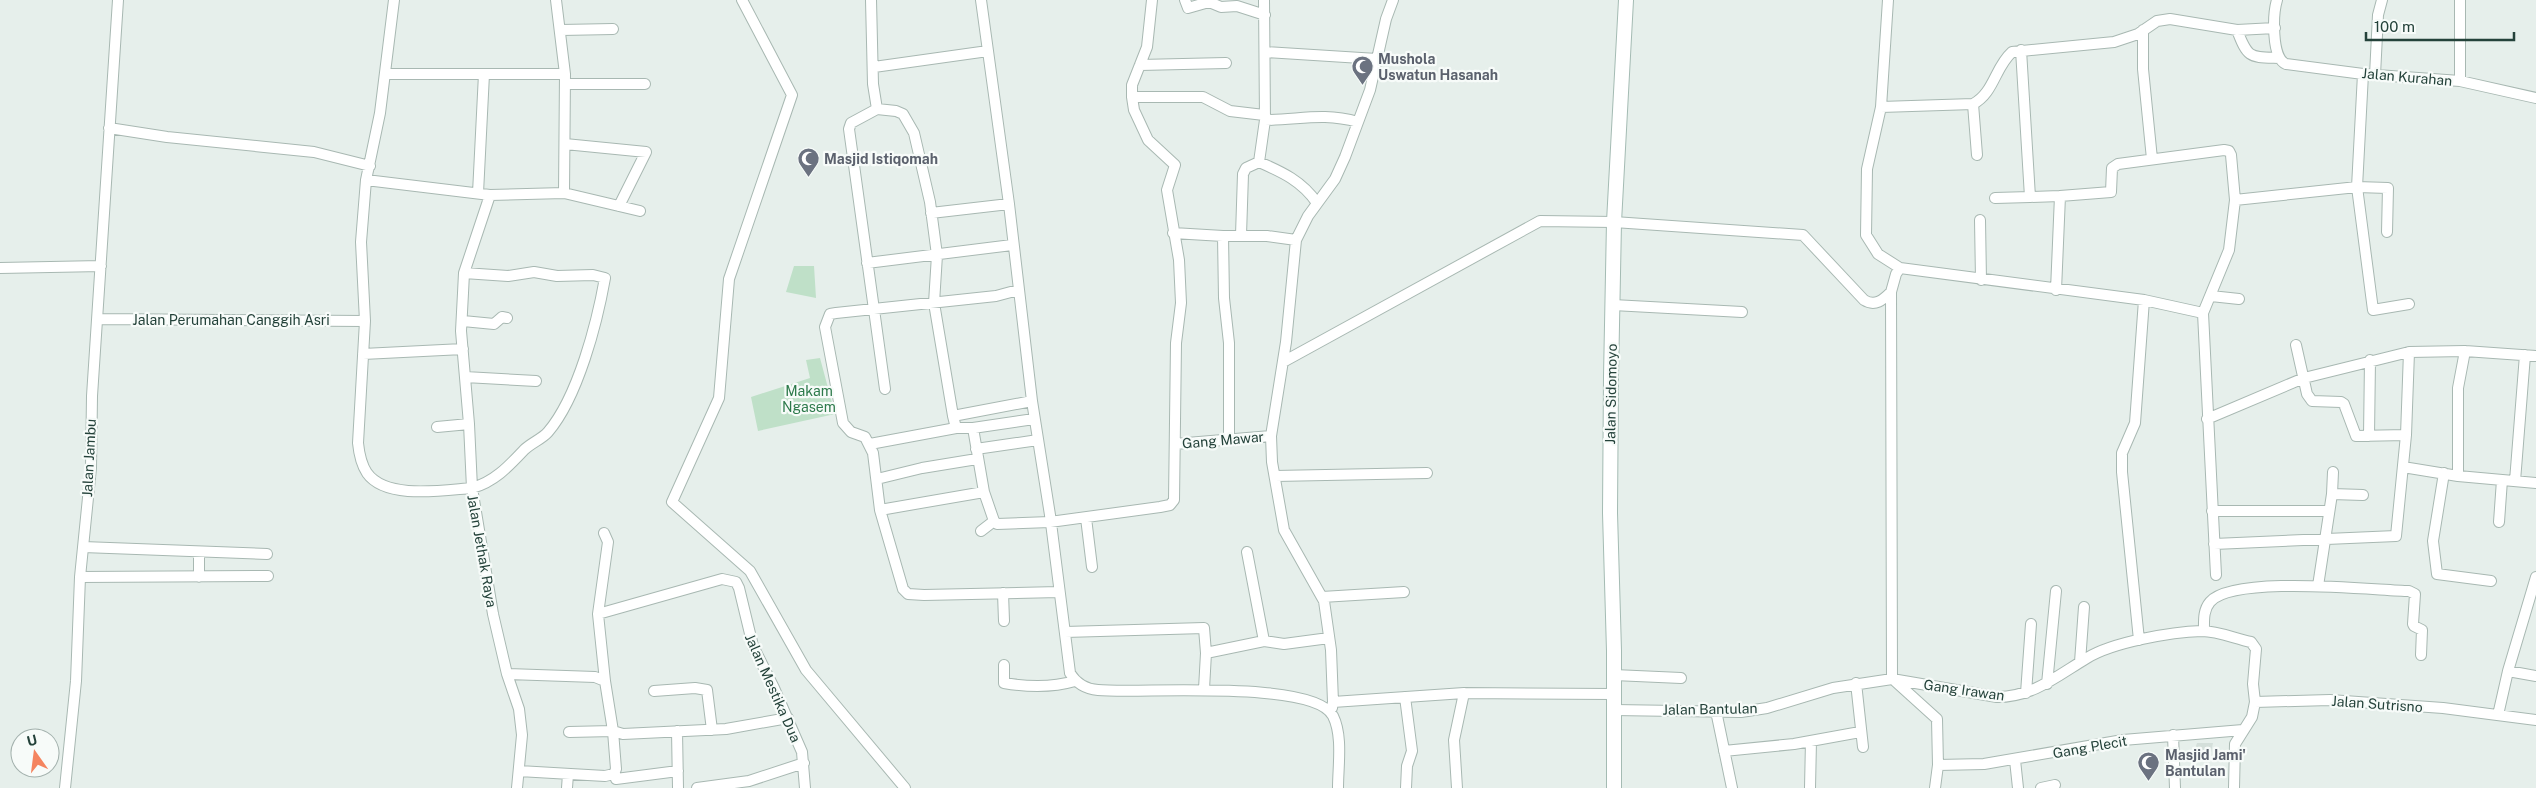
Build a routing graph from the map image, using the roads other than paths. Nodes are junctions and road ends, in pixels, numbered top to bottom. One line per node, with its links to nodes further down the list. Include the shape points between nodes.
1 (118, 0): 44 (street, Jalan Jambu)
2 (394, 0): 30 (street, Jalan Jethak Raya)
3 (556, 0): 19 (street)
4 (742, 0): 227 (street, via 792,95 730,280 719,398 672,502 750,571 806,670)
5 (871, 0): 29 (street)
6 (981, 0): 22 (street)
7 (1152, 0): 28 (street, via 1147,47)
8 (1186, 0): 16 (street, via 1188,8 1209,2)
9 (1264, 0): 16 (street)
10 (1393, 0): 25 (street)
11 (1626, 0): 65 (main road, Jalan Sidomoyo)
12 (1888, 0): 40 (street)
13 (2277, 0): 17 (street)
14 (2382, 0): 33 (street, via 2378,15)
15 (2460, 0): 35 (street)
16 (1265, 15): 24 (street)
17 (2275, 28): 21 (street); 26 (street)
18 (613, 29): 19 (street)
19 (561, 30): 34 (street)
20 (2143, 30): 21 (street, via 2156,21 2170,19); 23 (street, via 2128,39 2114,42); 47 (street, via 2143,69)
21 (2237, 30): 26 (street, via 2244,49 2251,57)
22 (988, 50): 29 (street); 60 (street)
23 (2021, 50): 39 (street, via 2004,59 1988,91); 56 (street)
24 (1265, 52): 25 (street); 42 (street)
25 (1377, 58): 43 (street)
26 (2279, 58): 32 (street, Jalan Kurahan, via 2290,66)
27 (1226, 63): 28 (street)
28 (1140, 66): 37 (street, via 1132,85)
29 (874, 67): 41 (street)
30 (385, 74): 31 (street); 49 (street, Jalan Jethak Raya)
31 (484, 74): 34 (street); 52 (street)
32 (2363, 74): 33 (street, Jalan Kurahan); 51 (street)
33 (2375, 75): 35 (street, Jalan Kurahan)
34 (565, 79): 36 (street); 45 (street)
35 (2460, 81): 38 (street, Jalan Kurahan)
36 (645, 84)
37 (1132, 97): 42 (street, via 1203,97 1230,111); 67 (street, via 1134,110 1148,140 1175,165 1167,190)
38 (2536, 98)
39 (1973, 104): 40 (street); 46 (street)
40 (1881, 107): 75 (street, via 1867,169 1866,235 1878,254)
41 (877, 109): 63 (street, via 896,110 909,121); 72 (street, via 851,123 849,129)
42 (1264, 117): 43 (street, via 1290,120 1314,115); 48 (street)
43 (1358, 122): 59 (street, via 1336,178)
44 (109, 128): 49 (street, via 214,143 314,152); 73 (street, Jalan Jambu)
45 (565, 144): 53 (street); 61 (street, via 646,152)
46 (1976, 154)
47 (2152, 159): 55 (street, via 2114,165 2112,190 2107,194); 58 (street, via 2229,151)
48 (1259, 162): 59 (street, via 1295,179); 68 (street, via 1246,168 1243,174)
49 (370, 166): 50 (street, Jalan Jethak Raya)
50 (366, 180): 52 (street); 92 (street, Jalan Jethak Raya, via 361,242)
51 (2357, 187): 58 (street); 66 (street, via 2388,188); 85 (street, via 2373,310)
52 (478, 192): 54 (street)
53 (564, 193): 54 (street); 61 (street)
54 (490, 195): 76 (street)
55 (2060, 196): 56 (street); 79 (street)
56 (2030, 197): 57 (street)
57 (1995, 198)
58 (2235, 200): 81 (street, via 2229,250)
59 (1317, 202): 69 (street)
60 (1009, 204): 63 (street); 70 (street)
61 (619, 206): 62 (street)
62 (640, 211)
63 (931, 213): 71 (street)
64 (1980, 220): 77 (street)
65 (1614, 222): 80 (street, via 1803,235 1870,304); 86 (main road, Jalan Sidomoyo); 102 (street, via 1550,220 1531,224)
66 (2387, 232)
67 (1173, 233): 68 (street); 121 (street, via 1179,260 1181,303 1176,343)
68 (1232, 236): 69 (street, via 1275,236); 118 (street, via 1224,298 1229,352)
69 (1296, 240): 102 (street)
70 (1012, 244): 71 (street); 78 (street)
71 (937, 254): 72 (street); 84 (street)
72 (867, 263): 87 (street)
73 (101, 266): 74 (street); 91 (street, Jalan Jambu)
74 (0, 268)
75 (1900, 268): 77 (street); 80 (street)
76 (464, 273): 93 (street); 133 (street, via 508,276 534,272 605,278 594,333 559,418 547,434 526,448 500,475)
77 (1981, 280): 79 (street)
78 (1018, 290): 84 (street, via 996,296); 107 (street)
79 (2056, 290): 83 (street)
80 (1891, 292): 183 (street)
81 (2211, 296): 82 (street); 89 (street)
82 (2240, 299)
83 (2144, 300): 89 (street); 172 (street, via 2135,423 2122,453)
84 (934, 303): 87 (street); 108 (street)
85 (2408, 304)
86 (1613, 305): 88 (street); 180 (main road, Jalan Sidomoyo, via 1610,513)
87 (873, 307): 106 (street); 120 (street, via 830,314 825,327 843,423)
88 (1742, 312)
89 (2203, 314): 110 (street)
90 (507, 318): 93 (street, via 502,317 494,324)
91 (98, 319): 92 (street, Jalan Perumahan Canggih Asri); 148 (street, Jalan Jambu, via 91,468)
92 (365, 321): 98 (street, Jalan Jethak Raya)
93 (463, 321): 95 (street)
94 (2296, 345): 104 (street)
95 (463, 349): 98 (street); 103 (street)
96 (2465, 351): 97 (street); 99 (street); 128 (street, via 2458,388)
97 (2409, 352): 101 (street); 115 (street)
98 (363, 354): 133 (street, Jalan Jethak Raya, via 358,443 360,458 368,474 376,481 414,492)
99 (2525, 355): 100 (street); 131 (street)
100 (2536, 356)
101 (2370, 360): 104 (street); 117 (street)
102 (1283, 362): 116 (street)
103 (465, 377): 105 (street); 111 (street)
104 (2304, 378): 110 (street); 117 (street, via 2309,398 2318,402 2341,402 2356,436)
105 (536, 380)
106 (885, 389)
107 (1032, 401): 108 (street); 109 (street)
108 (953, 416): 113 (street)
109 (1034, 419): 114 (street); 119 (street)
110 (2207, 419): 138 (street)
111 (470, 424): 112 (street); 133 (street)
112 (437, 428)
113 (956, 428): 114 (street); 120 (street)
114 (973, 428): 122 (street)
115 (2406, 434): 117 (street); 123 (street)
116 (1271, 436): 118 (street, Gang Mawar); 127 (street)
117 (2369, 436)
118 (1228, 439): 121 (street, Gang Mawar)
119 (1038, 440): 122 (street); 142 (street)
120 (870, 444): 129 (street)
121 (1175, 444): 140 (street, via 1176,492 1170,505)
122 (976, 454): 129 (street); 134 (street)
123 (2403, 468): 126 (street); 146 (street, via 2396,536)
124 (2333, 472): 135 (street)
125 (1427, 473): 127 (street)
126 (2444, 473): 128 (street); 158 (street, via 2433,541 2436,571 2440,576)
127 (1275, 476): 164 (street, via 1284,530)
128 (2458, 476): 130 (street)
129 (877, 479): 137 (street)
130 (2502, 480): 131 (street); 143 (street)
131 (2515, 481): 132 (street)
132 (2536, 483)
133 (472, 488): 179 (street, Jalan Jethak Raya, via 493,614)
134 (984, 492): 137 (street); 141 (street)
135 (2332, 494): 136 (street); 139 (street)
136 (2363, 495)
137 (880, 510): 163 (street, via 902,589 908,594)
138 (2212, 511): 139 (street); 147 (street)
139 (2328, 511): 146 (street)
140 (1086, 518): 142 (street); 152 (street)
141 (994, 521): 142 (street, via 998,524); 144 (street)
142 (1050, 522): 161 (street)
143 (2499, 522)
144 (981, 530)
145 (604, 533): 166 (street, via 608,542)
146 (2325, 540): 147 (street); 159 (street)
147 (2214, 544): 153 (street)
148 (83, 547): 149 (street); 155 (street, Jalan Jambu)
149 (200, 552): 151 (street); 156 (street)
150 (1247, 552): 173 (street)
151 (267, 554)
152 (1092, 567)
153 (2216, 575)
154 (268, 576): 156 (street)
155 (80, 577): 156 (street); 221 (street, Jalan Jambu, via 76,681)
156 (199, 577)
157 (2536, 577): 178 (street)
158 (2491, 581)
159 (2318, 586): 169 (street, via 2265,586 2220,594 2204,613); 175 (street, via 2414,592 2414,626 2422,630)
160 (2056, 591): 187 (street)
161 (1059, 592): 163 (street); 170 (street)
162 (1404, 592): 164 (street)
163 (1003, 593): 167 (street)
164 (1322, 596): 171 (street)
165 (2084, 607): 176 (street)
166 (598, 614): 184 (street); 200 (street, Jalan Mestika Dua, via 722,579 736,582 753,646)
167 (1004, 621)
168 (2031, 624): 191 (street)
169 (2204, 631): 172 (street, Gang Irawan); 195 (street, via 2255,645)
170 (1065, 632): 174 (street, via 1200,627 1205,630); 185 (street, via 1068,666)
171 (1329, 638): 173 (street, via 1284,644); 194 (street)
172 (2139, 640): 176 (street, Gang Irawan, via 2099,652)
173 (1264, 641): 174 (street)
174 (1206, 653): 188 (street)
175 (2421, 655)
176 (2080, 662): 187 (street, Gang Irawan)
177 (1004, 665): 185 (street, via 1004,683 1036,686)
178 (2508, 671): 181 (street); 199 (street)
179 (507, 674): 184 (street, via 595,677); 215 (street, Jalan Jethak Raya, via 519,709 522,735)
180 (1614, 675): 182 (street); 192 (main road, Jalan Sidomoyo)
181 (2536, 676)
182 (1681, 678)
183 (1892, 679): 186 (street, Jalan Bantulan); 191 (street, Gang Irawan, via 1997,697); 214 (street, via 1937,720)
184 (605, 681): 204 (street)
185 (1075, 681): 188 (street, via 1098,690)
186 (1856, 683): 197 (street, Jalan Bantulan, via 1767,708); 207 (street)
187 (2047, 684): 191 (street, Gang Irawan)
188 (1204, 689): 198 (street, via 1313,701)
189 (654, 691): 202 (street, via 707,690)
190 (1464, 693): 192 (street); 193 (street); 230 (street, via 1454,740)
191 (2026, 693)
192 (1613, 694): 196 (main road, Jalan Sidomoyo)
193 (1405, 697): 194 (street); 229 (street, via 1412,751 1407,766)
194 (1332, 702): 198 (street)
195 (2255, 702): 199 (street, Jalan Sutrisno, via 2330,700); 203 (street, via 2252,717)
196 (1614, 710): 197 (street, Jalan Bantulan); 231 (main road, Jalan Sidomoyo)
197 (1716, 711): 211 (street)
198 (1332, 714): 228 (street, via 1338,735)
199 (2498, 715): 201 (street, Jalan Sutrisno)
200 (788, 718): 202 (street); 213 (street, Jalan Mestika Dua)
201 (2536, 720)
202 (712, 730): 205 (street)
203 (2243, 730): 208 (street, Gang Plecit); 238 (street, via 2235,744)
204 (613, 731): 205 (street, via 623,734); 206 (street); 218 (street)
205 (677, 731): 216 (street)
206 (569, 732)
207 (1860, 732): 209 (street); 210 (street)
208 (2173, 735): 212 (street, Gang Plecit, via 2123,740); 237 (street)
209 (1811, 741): 211 (street); 233 (street)
210 (1863, 747)
211 (1724, 751): 232 (street)
212 (2015, 760): 214 (street, Gang Plecit); 235 (street)
213 (804, 763): 219 (street); 226 (street, Jalan Mestika Dua)
214 (1938, 765): 234 (street)
215 (519, 771): 217 (street); 222 (street, Jalan Jethak Raya)
216 (678, 771): 218 (street, via 616,779); 224 (street)
217 (568, 774): 218 (street); 223 (street)
218 (614, 774)
219 (740, 785): 225 (street)
220 (2055, 785): 236 (street)
221 (65, 788)
222 (517, 788)
223 (567, 788)
224 (678, 788)
225 (699, 788)
226 (805, 788)
227 (905, 788)
228 (1338, 788)
229 (1406, 788)
230 (1457, 788)
231 (1614, 788)
232 (1732, 788)
233 (1810, 788)
234 (1935, 788)
235 (2018, 788)
236 (2041, 788)
237 (2175, 788)
238 (2234, 788)

